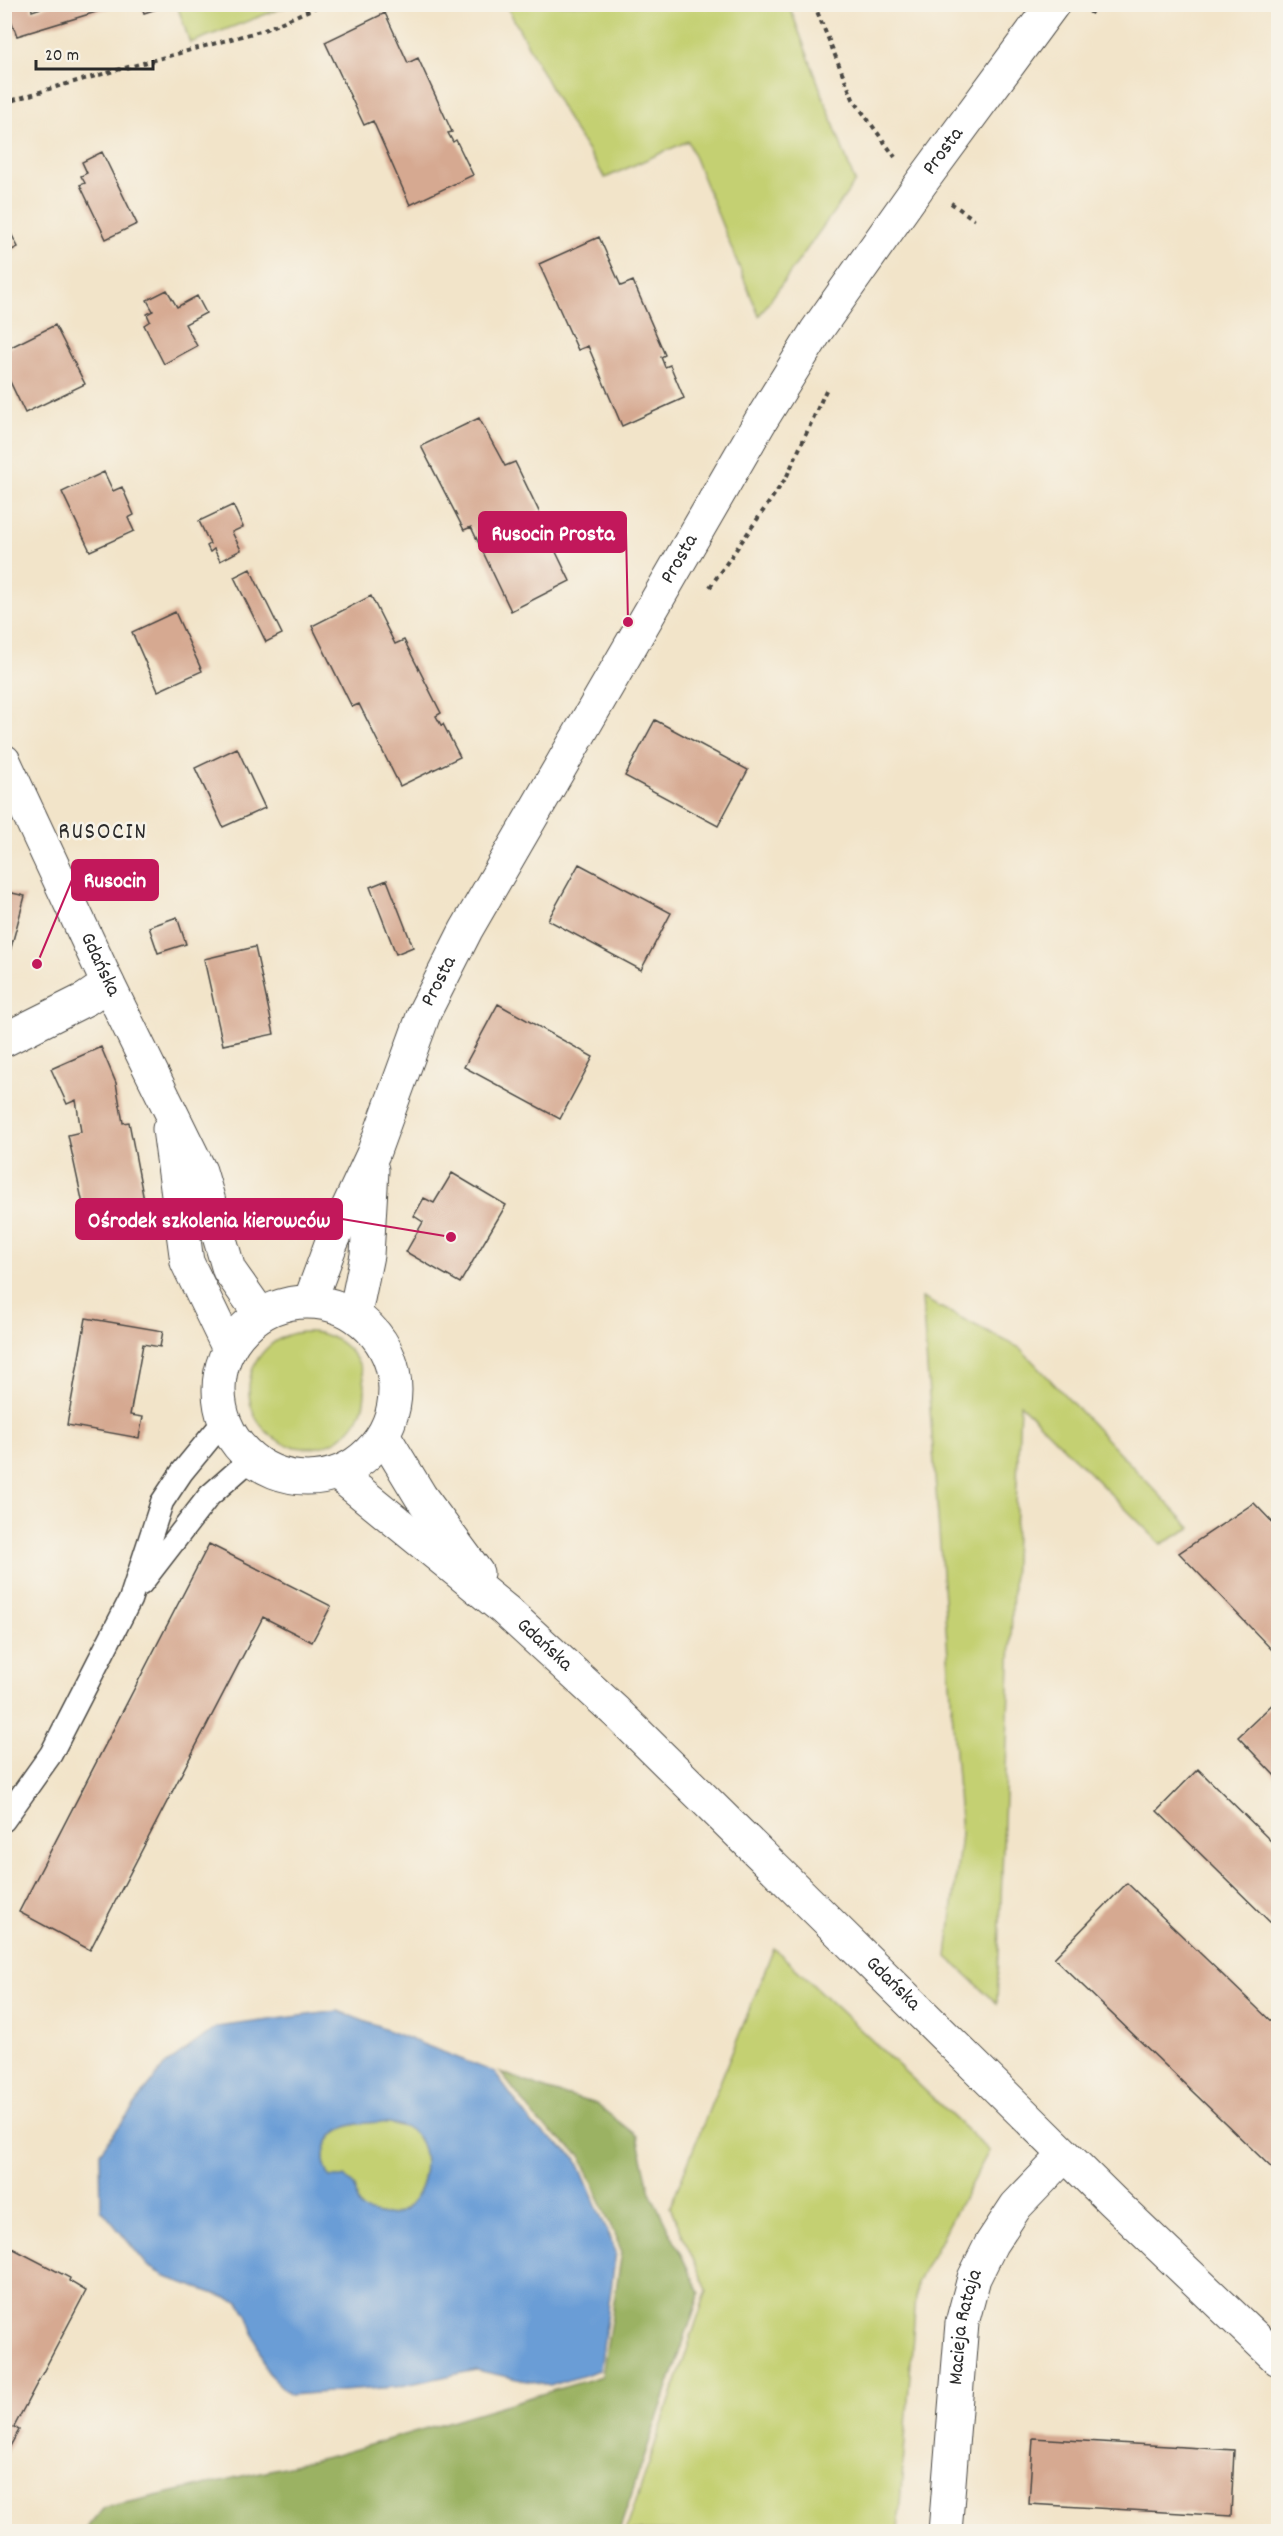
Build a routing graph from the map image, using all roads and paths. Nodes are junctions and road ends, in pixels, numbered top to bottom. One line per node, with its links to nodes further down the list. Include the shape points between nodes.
1 (323, 4): 6 (path, via 264,30)
2 (814, 4): 7 (path, via 853,99 900,164)
3 (1053, 4): 7 (street, Prosta)
4 (1096, 4): 5 (path)
5 (1083, 23)
6 (4, 103)
7 (921, 183): 9 (path); 18 (street, Prosta, via 817,330 760,422 466,930 425,1011)
8 (958, 194): 9 (path)
9 (951, 203): 10 (path); 11 (path)
10 (945, 212)
11 (975, 220)
12 (831, 380): 13 (path, via 786,478)
13 (707, 591)
14 (4, 761): 15 (street, Gdańska)
15 (108, 984): 16 (street, via 86,999); 17 (street, Gdańska)
16 (5, 1037)
17 (165, 1104): 20 (street, Gdańska, via 200,1171 229,1270); 22 (street, Gdańska, via 187,1262)
18 (374, 1154): 19 (street, Prosta, via 331,1244); 21 (street, Prosta, via 367,1255)
19 (310, 1301): 20 (street, via 285,1304); 21 (street)
20 (260, 1314): 22 (street, via 242,1329)
21 (355, 1314): 24 (street, via 380,1338 394,1369 395,1404)
22 (229, 1349): 23 (street, via 220,1372 219,1397)
23 (224, 1421): 25 (street); 27 (lane, via 162,1502)
24 (384, 1436): 26 (street, via 363,1459); 28 (street, Gdańska, via 421,1497)
25 (251, 1459): 26 (street, via 292,1478); 27 (lane, via 209,1496)
26 (338, 1474): 28 (street, Gdańska)
27 (130, 1600): 29 (lane, via 51,1754)
28 (505, 1610): 30 (street, Gdańska, via 624,1720)
29 (4, 1820)
30 (1065, 2155): 31 (street, Gdańska); 32 (street, Macieja Rataja, via 1016,2206 974,2278 962,2323)
31 (1278, 2360)
32 (945, 2532)

